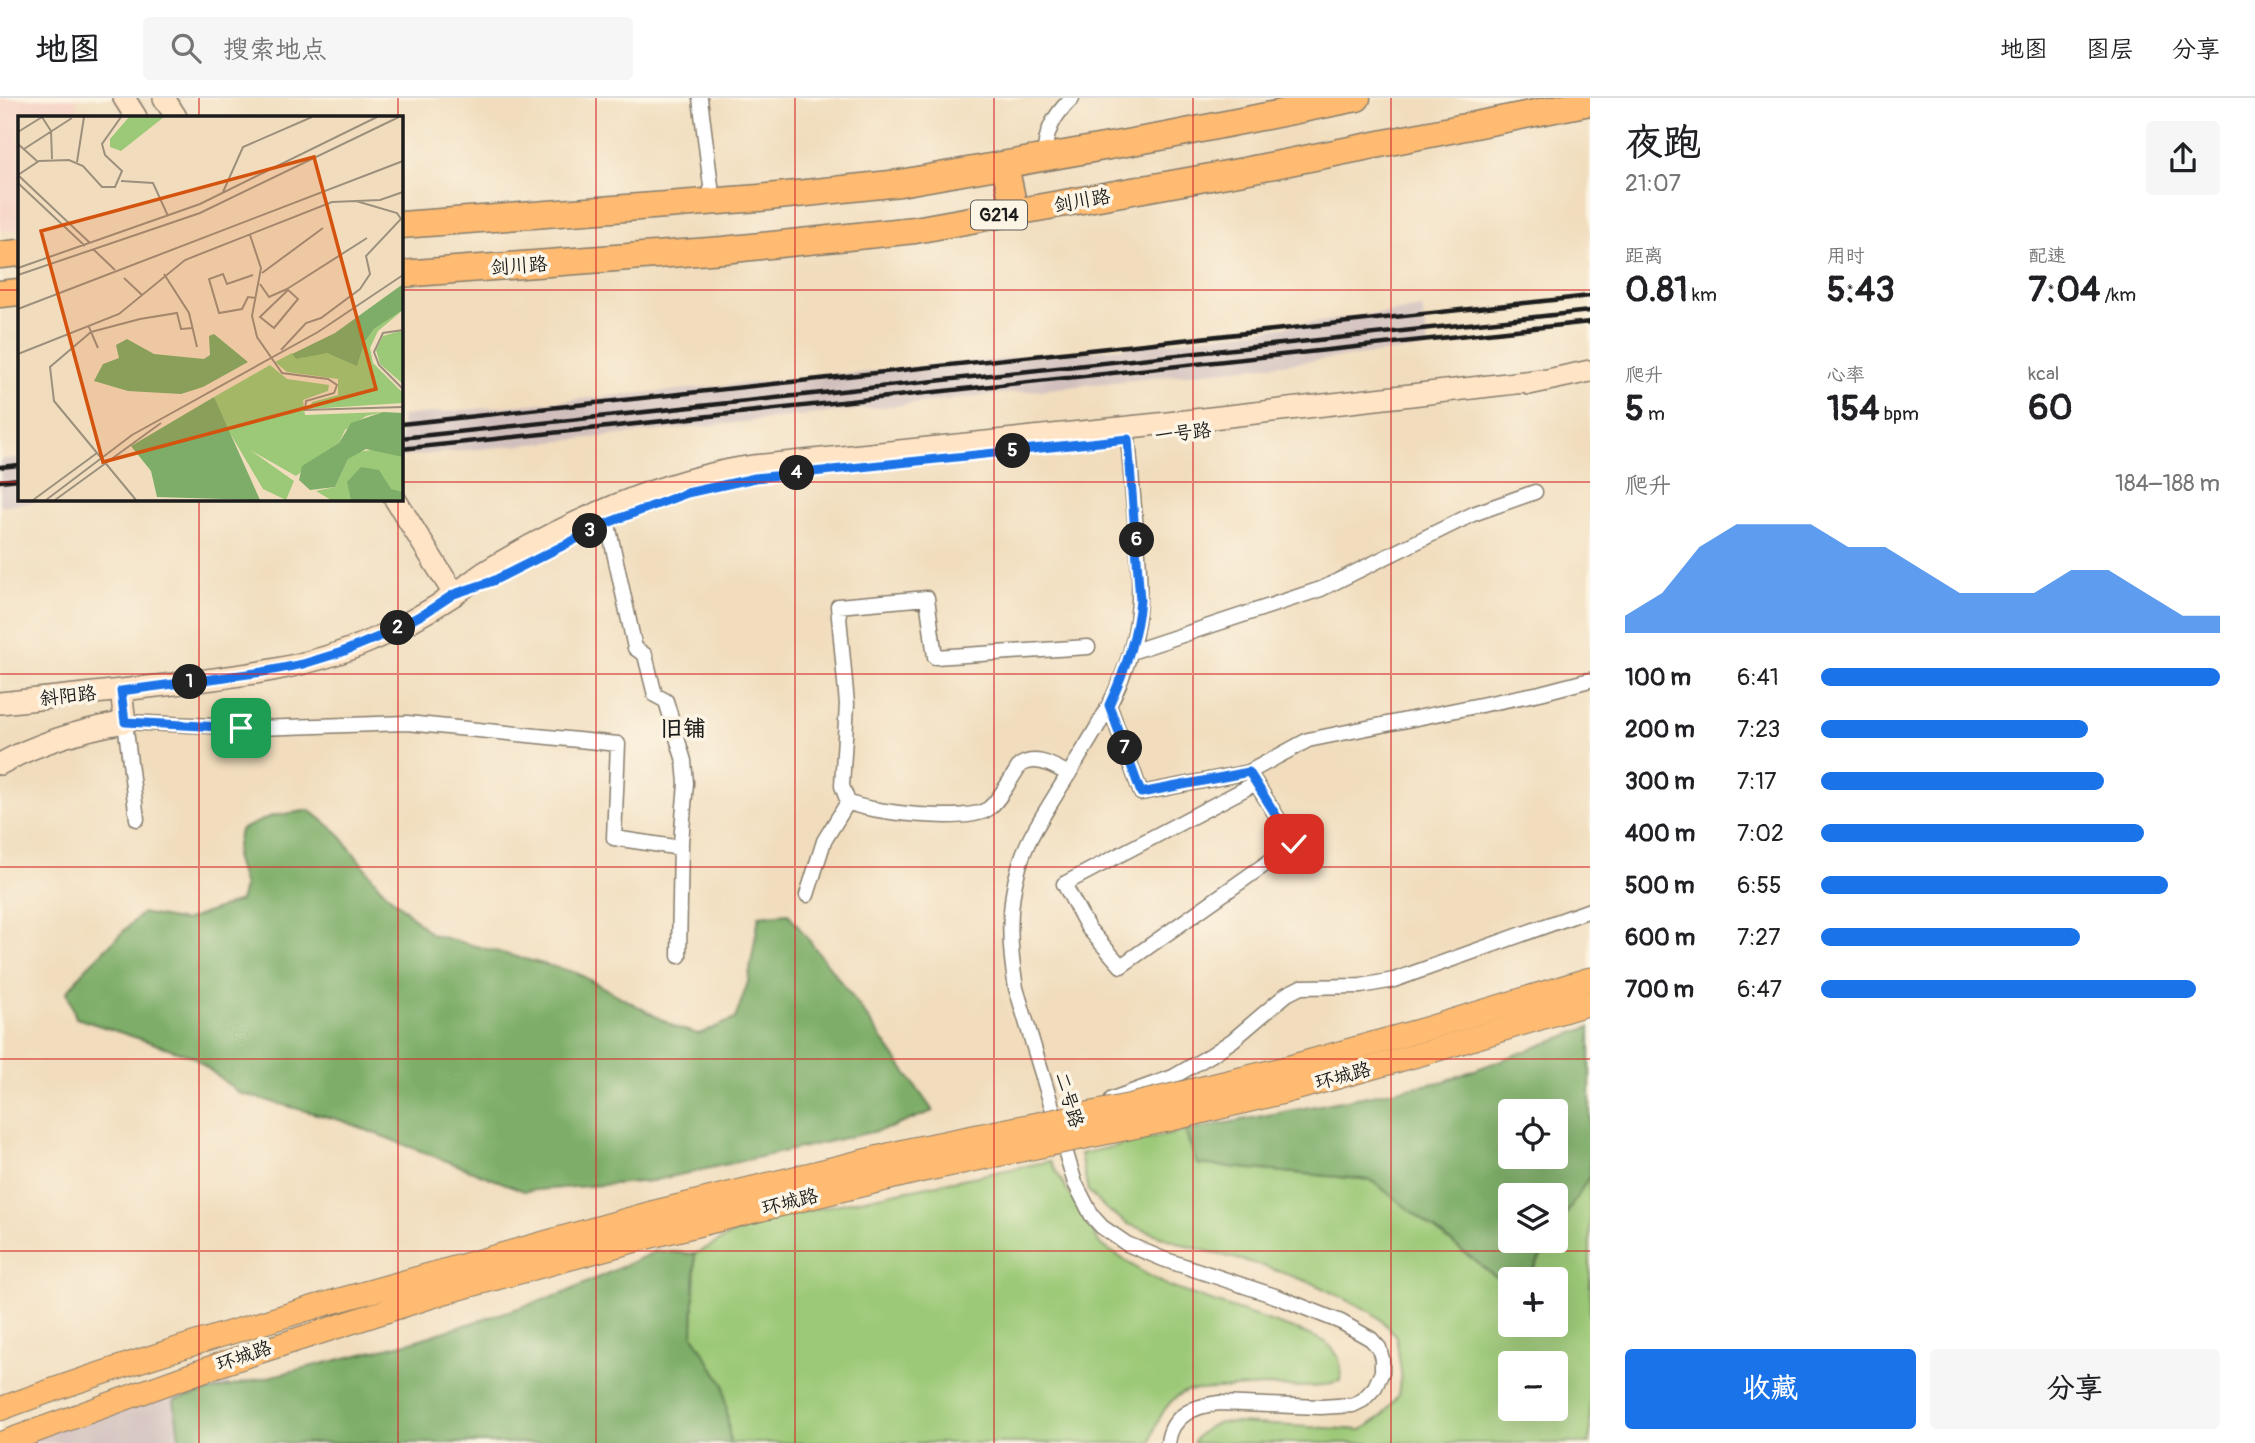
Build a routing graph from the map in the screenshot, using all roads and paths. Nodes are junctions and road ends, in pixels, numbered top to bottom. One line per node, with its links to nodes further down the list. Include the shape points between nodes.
1 (124, 98): 7 (street)
2 (164, 98): 8 (street)
3 (700, 98): 11 (street)
4 (1072, 98): 9 (street, via 1050,125)
5 (1357, 98): 9 (highway)
6 (1590, 102): 12 (highway, 剑川路 / G214)
7 (135, 116)
8 (175, 116)
9 (1045, 158): 10 (highway)
10 (1005, 165): 11 (highway, via 874,186); 12 (highway)
11 (713, 202): 13 (highway)
12 (1014, 213): 16 (highway, 剑川路 / G214, via 813,242)
13 (402, 225)
14 (18, 253): 15 (highway)
15 (0, 255)
16 (402, 274)
17 (18, 292): 18 (highway)
18 (0, 293)
19 (1590, 371): 20 (street, 一号路)
20 (1127, 434): 23 (street, 一号路, via 741,468 664,488); 26 (street, 二号路, via 1140,600)
21 (1535, 492): 26 (street, via 1472,514 1321,589)
22 (396, 500): 24 (street)
23 (606, 517): 24 (street, 一号路, via 487,571); 37 (street, via 635,648 645,655 655,695 666,701 684,761)
24 (454, 594): 28 (street, 斜阳路, via 388,633 314,660 251,674)
25 (1088, 647): 35 (street, via 935,657 927,598 838,606 847,704 842,786)
26 (1131, 652): 30 (street, 二号路)
27 (1590, 680): 34 (street, via 1308,740)
28 (121, 691): 29 (street, 斜阳路); 31 (street)
29 (0, 704)
30 (1109, 705): 33 (street, 二号路); 34 (street, via 1141,793)
31 (125, 722): 32 (street, via 48,741); 36 (street); 37 (street, via 257,728 407,723 618,744 614,838)
32 (0, 764)
33 (1069, 774): 35 (street, via 1053,765 1027,761 990,807 975,814 882,811); 44 (street, 二号路, via 1029,841 1011,905 1016,988)
34 (1252, 777): 34 (street, via 1294,844 1121,966 1087,928 1064,884)
35 (848, 802): 38 (street, via 824,841)
36 (137, 819)
37 (681, 848): 40 (street)
38 (807, 895)
39 (1590, 910): 44 (street, via 1394,980 1361,986 1301,987 1232,1041 1173,1077 1122,1097)
40 (679, 956)
41 (1590, 979): 43 (main road, 环城路)
42 (1590, 1003): 43 (main road, 环城路, via 1420,1055)
43 (1285, 1080): 45 (main road, 环城路, bridge, via 914,1149)
44 (1053, 1114): 50 (street, 二号路, via 1084,1205 1113,1235 1163,1259 1341,1322 1371,1339 1382,1359 1379,1379 1358,1403 1341,1407 1203,1405 1174,1424)
45 (654, 1224): 46 (main road, 环城路, via 438,1271 209,1338); 48 (main road, 环城路, bridge, via 218,1365)
46 (0, 1409)
47 (0, 1424): 49 (street)
48 (2, 1443)
49 (10, 1443)
50 (1168, 1443)

